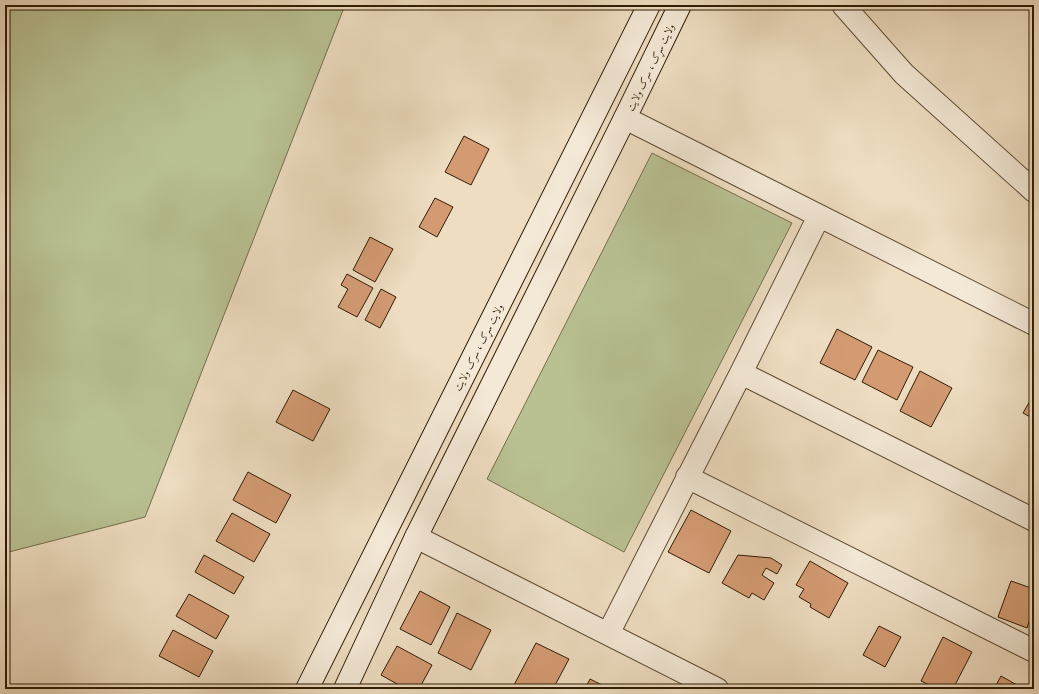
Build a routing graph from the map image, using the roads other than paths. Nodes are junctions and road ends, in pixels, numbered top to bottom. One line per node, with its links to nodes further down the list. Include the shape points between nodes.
1 (649, 5): 14 (street, ولایت سړک ، سرک ولایت)
2 (680, 5): 4 (street, ولایت سړک ، سرک ولایت)
3 (843, 5): 5 (street, via 904,74)
4 (625, 118): 6 (street); 11 (street, ولایت سړک ، سرک ولایت)
5 (1034, 191)
6 (819, 216): 7 (street); 8 (street)
7 (1034, 324)
8 (741, 373): 9 (street); 10 (street)
9 (688, 477): 12 (street); 13 (street)
10 (1034, 520)
11 (416, 537): 12 (street); 15 (street, ولایت سړک ، سرک ولایت)
12 (608, 634): 16 (street)
13 (1034, 651)
14 (307, 689)
15 (345, 689)
16 (717, 689)

